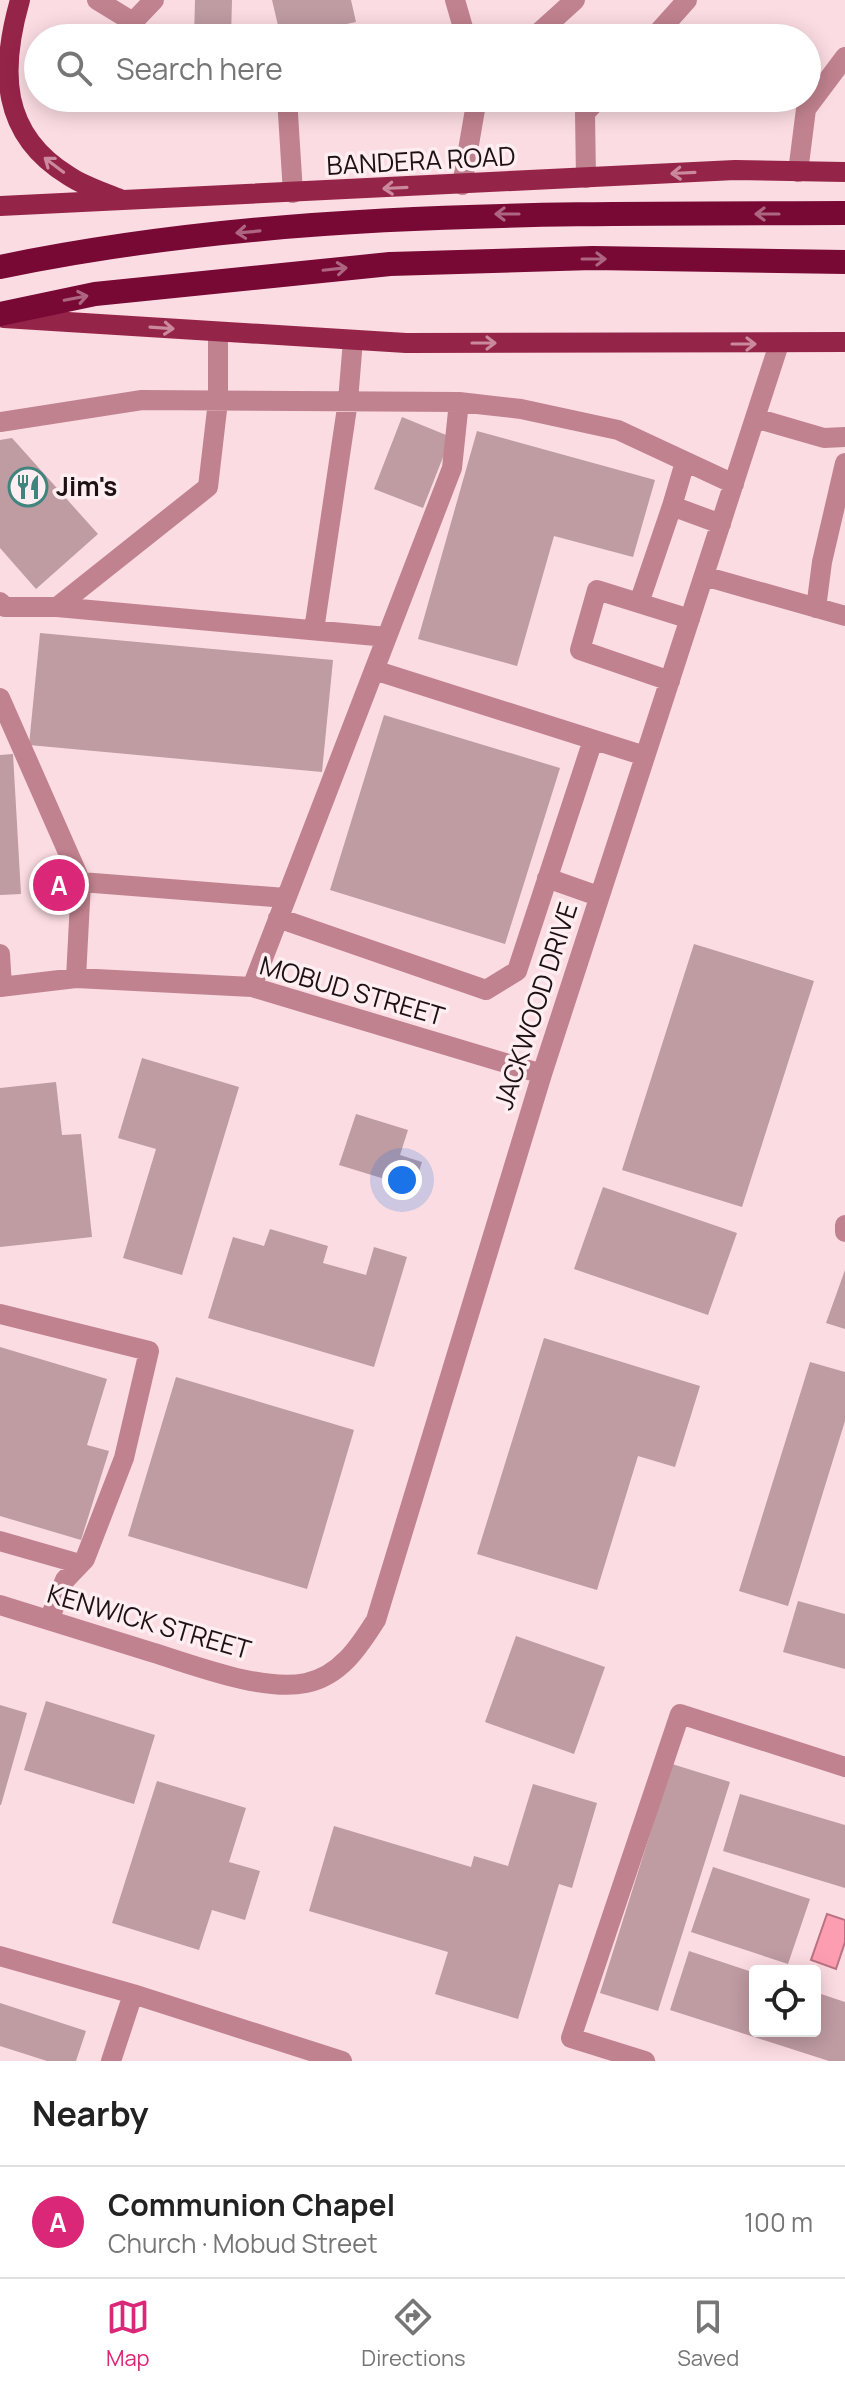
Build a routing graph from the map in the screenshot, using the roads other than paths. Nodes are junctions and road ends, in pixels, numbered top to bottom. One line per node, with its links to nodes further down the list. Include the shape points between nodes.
1 (18, 0): 7 (main road); 24 (main road, one-way to 1, via 52,165 15,119 2,68)
2 (97, 0): 8 (street)
3 (154, 0): 9 (street)
4 (455, 0): 10 (street)
5 (575, 0): 11 (street)
6 (687, 0): 12 (street)
7 (0, 17)
8 (131, 24)
9 (142, 24)
10 (462, 24)
11 (548, 24)
12 (666, 24)
13 (845, 57): 14 (street)
14 (821, 89)
15 (288, 112): 23 (street)
16 (475, 112): 22 (street)
17 (586, 112): 21 (street)
18 (806, 112): 19 (street)
19 (798, 172): 20 (main road, BANDERA ROAD); 21 (main road, BANDERA ROAD, one-way to 21)
20 (845, 172)
21 (586, 178): 22 (main road, BANDERA ROAD)
22 (462, 185): 23 (main road, BANDERA ROAD, one-way to 23)
23 (293, 193): 24 (main road, BANDERA ROAD)
24 (123, 201): 25 (main road, BANDERA ROAD)
25 (0, 206)
26 (845, 213): 28 (highway, one-way to 28, via 464,216 176,238)
27 (845, 262): 29 (highway, one-way to 27, via 95,294 390,264 593,258)
28 (0, 267)
29 (0, 316): 30 (main road, one-way to 30)
30 (218, 332): 31 (main road); 34 (street)
31 (353, 340): 33 (main road, one-way to 33); 35 (street)
32 (845, 342): 33 (main road)
33 (779, 344): 37 (street, JACKWOOD DRIVE)
34 (218, 401): 35 (street); 38 (street, via 142,400); 47 (street, via 208,487)
35 (348, 401): 36 (street); 52 (street)
36 (459, 402): 40 (street, via 618,430); 53 (street, via 452,468)
37 (755, 418): 39 (street, via 824,438); 42 (street, JACKWOOD DRIVE)
38 (0, 422)
39 (845, 437)
40 (685, 462): 42 (street); 43 (street)
41 (845, 463): 49 (street)
42 (734, 484): 44 (street, JACKWOOD DRIVE)
43 (672, 506): 44 (street); 46 (street)
44 (721, 524): 45 (street, JACKWOOD DRIVE)
45 (704, 576): 49 (street); 51 (street, JACKWOOD DRIVE)
46 (639, 603): 51 (street); 55 (street, via 597,590 580,650)
47 (57, 607): 48 (street); 52 (street)
48 (2, 608)
49 (816, 608): 50 (street)
50 (845, 616)
51 (690, 619): 55 (street, JACKWOOD DRIVE)
52 (314, 630): 53 (street)
53 (387, 637): 54 (street)
54 (374, 670): 57 (street); 62 (street)
55 (670, 681): 58 (street, JACKWOOD DRIVE)
56 (0, 698): 60 (street)
57 (593, 740): 58 (street); 59 (street)
58 (645, 756): 61 (street, JACKWOOD DRIVE)
59 (547, 878): 61 (street); 63 (street, via 517,971 486,990)
60 (81, 882): 62 (street); 65 (street)
61 (598, 896): 68 (street, JACKWOOD DRIVE)
62 (286, 898): 63 (street)
63 (278, 918): 67 (street)
64 (0, 954): 66 (street)
65 (76, 978): 66 (street, MOBUD STREET); 67 (street, MOBUD STREET)
66 (1, 987)
67 (252, 987): 68 (street, MOBUD STREET)
68 (542, 1074): 76 (street, JACKWOOD DRIVE, via 376,1620 346,1662)
69 (845, 1225): 70 (street)
70 (845, 1232)
71 (0, 1314): 73 (street, via 149,1351 124,1458)
72 (0, 1541): 73 (street)
73 (80, 1564): 75 (street, via 65,1580)
74 (0, 1605): 75 (street, KENWICK STREET)
75 (49, 1620): 76 (street, KENWICK STREET, via 229,1676 282,1684 307,1683)
76 (330, 1673)
77 (845, 1767): 82 (street, via 680,1714 571,2038)
78 (0, 1956): 79 (street)
79 (133, 1994): 80 (street); 81 (street)
80 (111, 2061)
81 (342, 2061)
82 (645, 2061)

